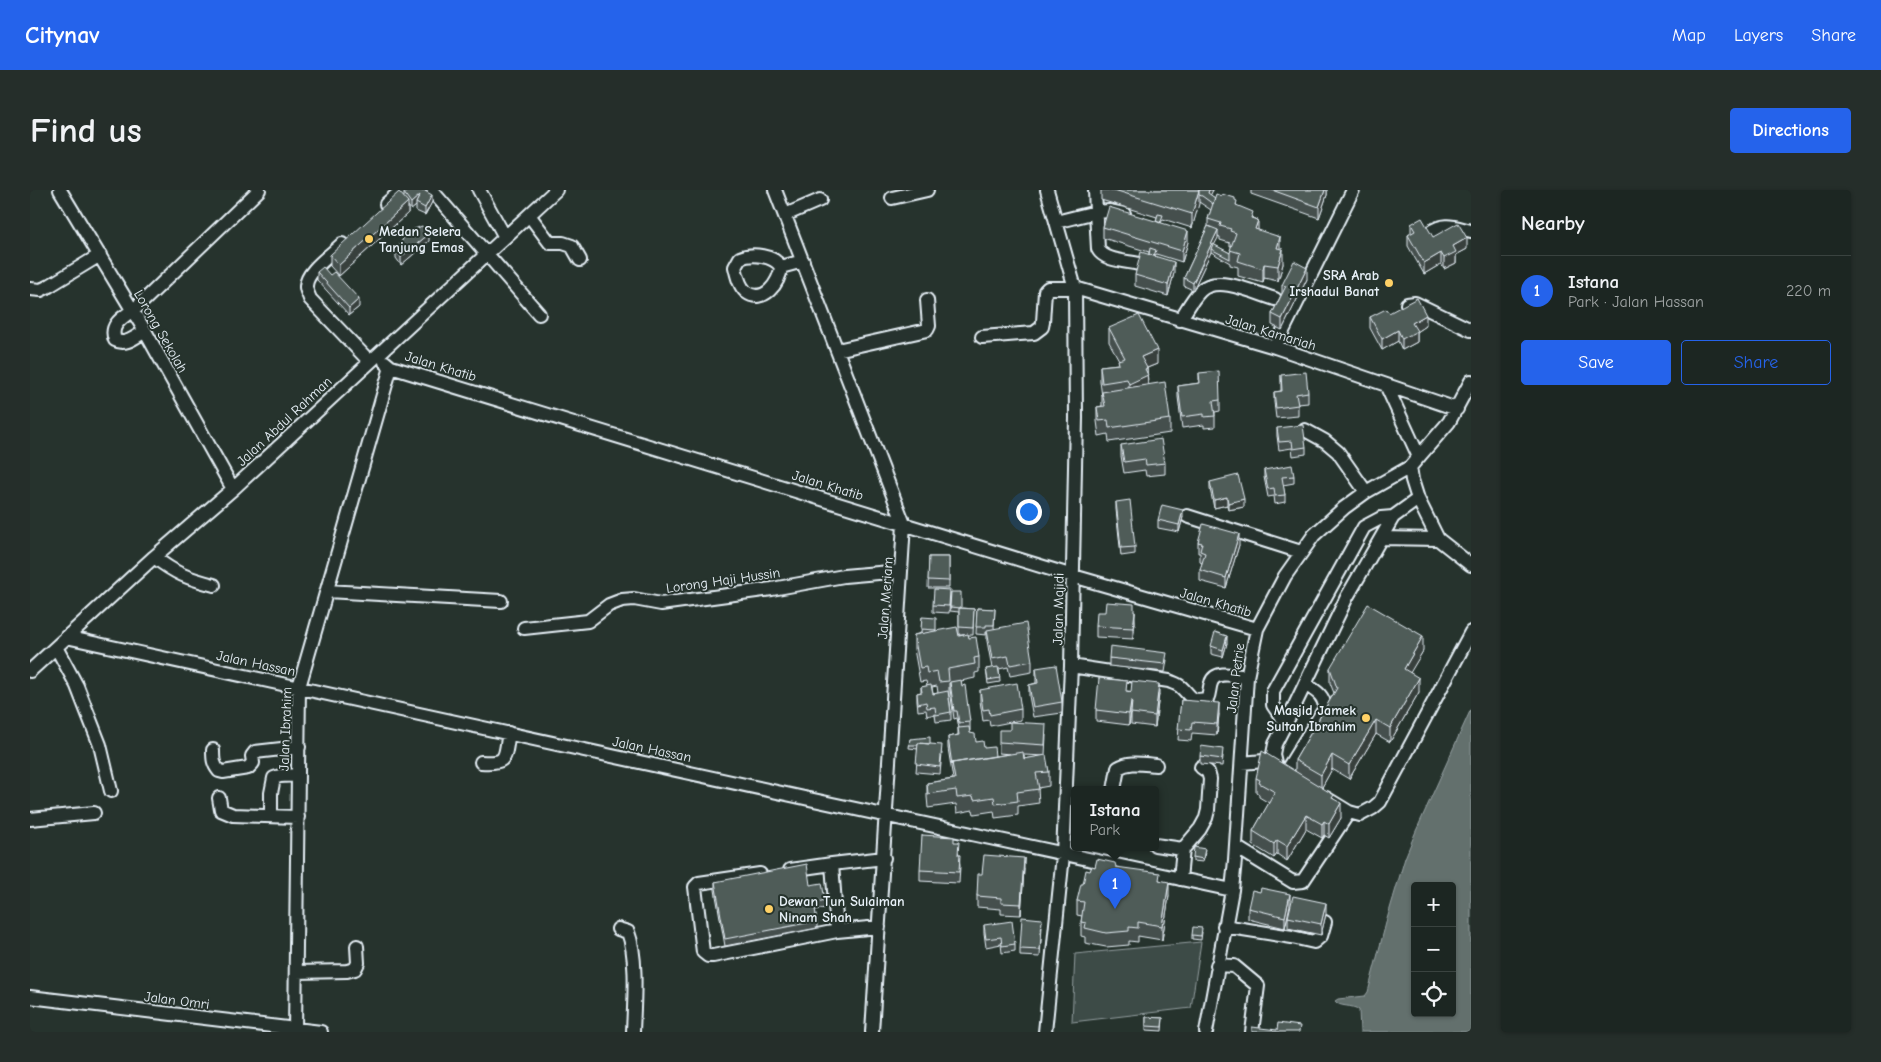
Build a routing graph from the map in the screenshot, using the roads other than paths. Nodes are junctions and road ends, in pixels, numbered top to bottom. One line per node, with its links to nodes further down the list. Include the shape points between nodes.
1 (60, 190): 25 (street, Lorong Sekolah)
2 (260, 190): 34 (street)
3 (402, 190): 17 (street)
4 (479, 190): 23 (street)
5 (556, 190): 15 (street, Jalan Abdul Rahman)
6 (775, 190): 16 (street, Jalan Meriam)
7 (927, 190): 12 (street)
8 (1047, 190): 19 (street, Jalan Majidi)
9 (1095, 190): 14 (street)
10 (1353, 190): 41 (street)
11 (433, 192): 24 (street)
12 (892, 198)
13 (820, 200): 16 (street)
14 (1096, 212): 18 (street, via 1114,212); 19 (street); 28 (street, via 1100,253)
15 (530, 215): 23 (street, Jalan Abdul Rahman); 26 (street, via 550,243 572,246)
16 (785, 215): 27 (street, Jalan Meriam)
17 (374, 216)
18 (1138, 218)
19 (1056, 222): 30 (street, Jalan Majidi)
20 (1471, 231): 21 (street, via 1444,225)
21 (1429, 233)
22 (353, 234): 43 (street, via 311,273 306,289 310,298)
23 (505, 237): 24 (street, Jalan Abdul Rahman)
24 (487, 254): 36 (street); 43 (street, Jalan Abdul Rahman)
25 (100, 255): 31 (street, via 41,290); 34 (street, Lorong Sekolah)
26 (580, 260)
27 (803, 261): 29 (street); 42 (street, Jalan Meriam)
28 (1139, 264)
29 (781, 267)
30 (1075, 288): 37 (street, Jalan Kamariah); 40 (street, Jalan Kamariah, via 1048,288 1045,291 1042,327 1034,333); 63 (street, Jalan Majidi)
31 (30, 289)
32 (927, 300): 42 (street, via 927,330)
33 (1275, 300): 37 (street, via 1240,288 1209,285 1200,291)
34 (133, 310): 39 (street, Lorong Sekolah); 39 (street, via 117,322 115,340 126,342)
35 (1397, 310): 38 (street, via 1415,303)
36 (539, 314)
37 (1180, 320): 41 (street, Jalan Kamariah)
38 (1471, 330)
39 (145, 331): 51 (street, Lorong Sekolah)
40 (982, 337)
41 (1275, 347): 46 (street, Jalan Kamariah)
42 (837, 350): 56 (street, Jalan Meriam)
43 (374, 359): 44 (street); 51 (street, Jalan Abdul Rahman)
44 (391, 367): 56 (street, Jalan Khatib); 65 (street, Jalan Ibrahim)
45 (1471, 381): 47 (street, Jalan Petrie)
46 (1386, 385): 47 (street, Jalan Kamariah); 49 (street)
47 (1457, 409): 49 (street, Jalan Petrie, via 1450,422)
48 (1304, 430): 52 (street, via 1338,452)
49 (1419, 457): 50 (street, Jalan Petrie)
50 (1410, 467): 52 (street, Jalan Petrie); 53 (street)
51 (232, 489): 60 (street, Jalan Abdul Rahman)
52 (1366, 492): 59 (street, Jalan Petrie, via 1314,535)
53 (1418, 499): 55 (street); 58 (street)
54 (1187, 516): 59 (street)
55 (1393, 517): 57 (street); 77 (street, via 1381,518 1364,527 1273,691 1273,705)
56 (904, 524): 62 (street, Jalan Meriam); 63 (street, Jalan Khatib)
57 (1381, 538): 58 (street); 75 (street, via 1347,597)
58 (1438, 539): 61 (street)
59 (1301, 552): 68 (street, Jalan Petrie)
60 (154, 557): 64 (street, via 185,577); 70 (street, Jalan Abdul Rahman)
61 (1471, 565)
62 (901, 571): 67 (street, Lorong Haji Hussin, via 844,576 661,604 622,600 588,621); 93 (street, Jalan Meriam)
63 (1074, 576): 68 (street, Jalan Khatib); 72 (street, Jalan Majidi)
64 (214, 585)
65 (327, 592): 66 (street); 76 (street, Jalan Ibrahim)
66 (501, 601)
67 (524, 628)
68 (1257, 629): 74 (street, Jalan Petrie)
69 (1471, 632): 91 (street, via 1380,802 1360,815)
70 (66, 637): 71 (street, Jalan Abdul Rahman); 76 (street, Jalan Hassan)
71 (56, 646): 73 (street, Jalan Abdul Rahman); 88 (street, via 77,686 100,745)
72 (1071, 666): 74 (street, via 1170,681 1195,699 1207,698 1215,676); 100 (street, Jalan Majidi)
73 (30, 671)
74 (1247, 677): 83 (street, Jalan Petrie)
75 (1305, 684): 77 (street); 81 (street, via 1320,694 1324,708 1289,776 1276,768)
76 (299, 687): 78 (street, Jalan Hassan); 79 (street, Jalan Ibrahim)
77 (1286, 724): 81 (street, via 1275,744)
78 (509, 733): 82 (street, via 502,761); 93 (street, Jalan Hassan)
79 (298, 747): 80 (street, via 255,752 253,763 248,768 223,772 215,766); 86 (street, Jalan Ibrahim)
80 (213, 750)
81 (1274, 760): 83 (street)
82 (481, 762)
83 (1242, 763): 98 (street, Jalan Petrie)
84 (1156, 765): 87 (street, via 1125,764 1118,768)
85 (1201, 767): 99 (street, via 1208,772 1210,779 1208,810 1200,829)
86 (298, 775): 94 (street, via 274,778); 95 (street, Jalan Ibrahim)
87 (1115, 786)
88 (111, 791)
89 (1317, 793): 91 (street)
90 (219, 798): 94 (street, via 221,810 233,816)
91 (1349, 812): 98 (street, via 1303,881 1293,882)
92 (94, 813): 96 (street)
93 (886, 814): 100 (street, Jalan Hassan); 101 (street, Jalan Meriam)
94 (271, 816): 95 (street)
95 (298, 817): 112 (street, Jalan Ibrahim)
96 (30, 819)
97 (1159, 846): 99 (street)
98 (1236, 847): 104 (street, Jalan Petrie)
99 (1183, 849): 103 (street)
100 (1063, 855): 103 (street, Jalan Hassan); 118 (street, Jalan Majidi)
101 (884, 858): 102 (street); 107 (street, Jalan Meriam)
102 (832, 864): 109 (street); 109 (street, via 699,883 694,890 703,952 708,956)
103 (1180, 879): 104 (street, Jalan Hassan)
104 (1232, 890): 106 (street, Jalan Petrie)
105 (1325, 922): 106 (street, via 1321,936 1314,942)
106 (1224, 926): 111 (street, Jalan Petrie)
107 (880, 927): 109 (street); 117 (street, Jalan Meriam)
108 (618, 929): 116 (street, via 628,932 631,940)
109 (837, 931)
110 (357, 946): 112 (street, via 358,963 354,969)
111 (1217, 965): 119 (street, Jalan Petrie); 120 (street, via 1234,966 1258,986)
112 (296, 972): 114 (street, Jalan Ibrahim)
113 (30, 997): 114 (street, Jalan Omri)
114 (295, 1030): 115 (street, Jalan Omri)
115 (321, 1032)
116 (633, 1032)
117 (872, 1032)
118 (1045, 1032)
119 (1206, 1032)
120 (1252, 1032)

